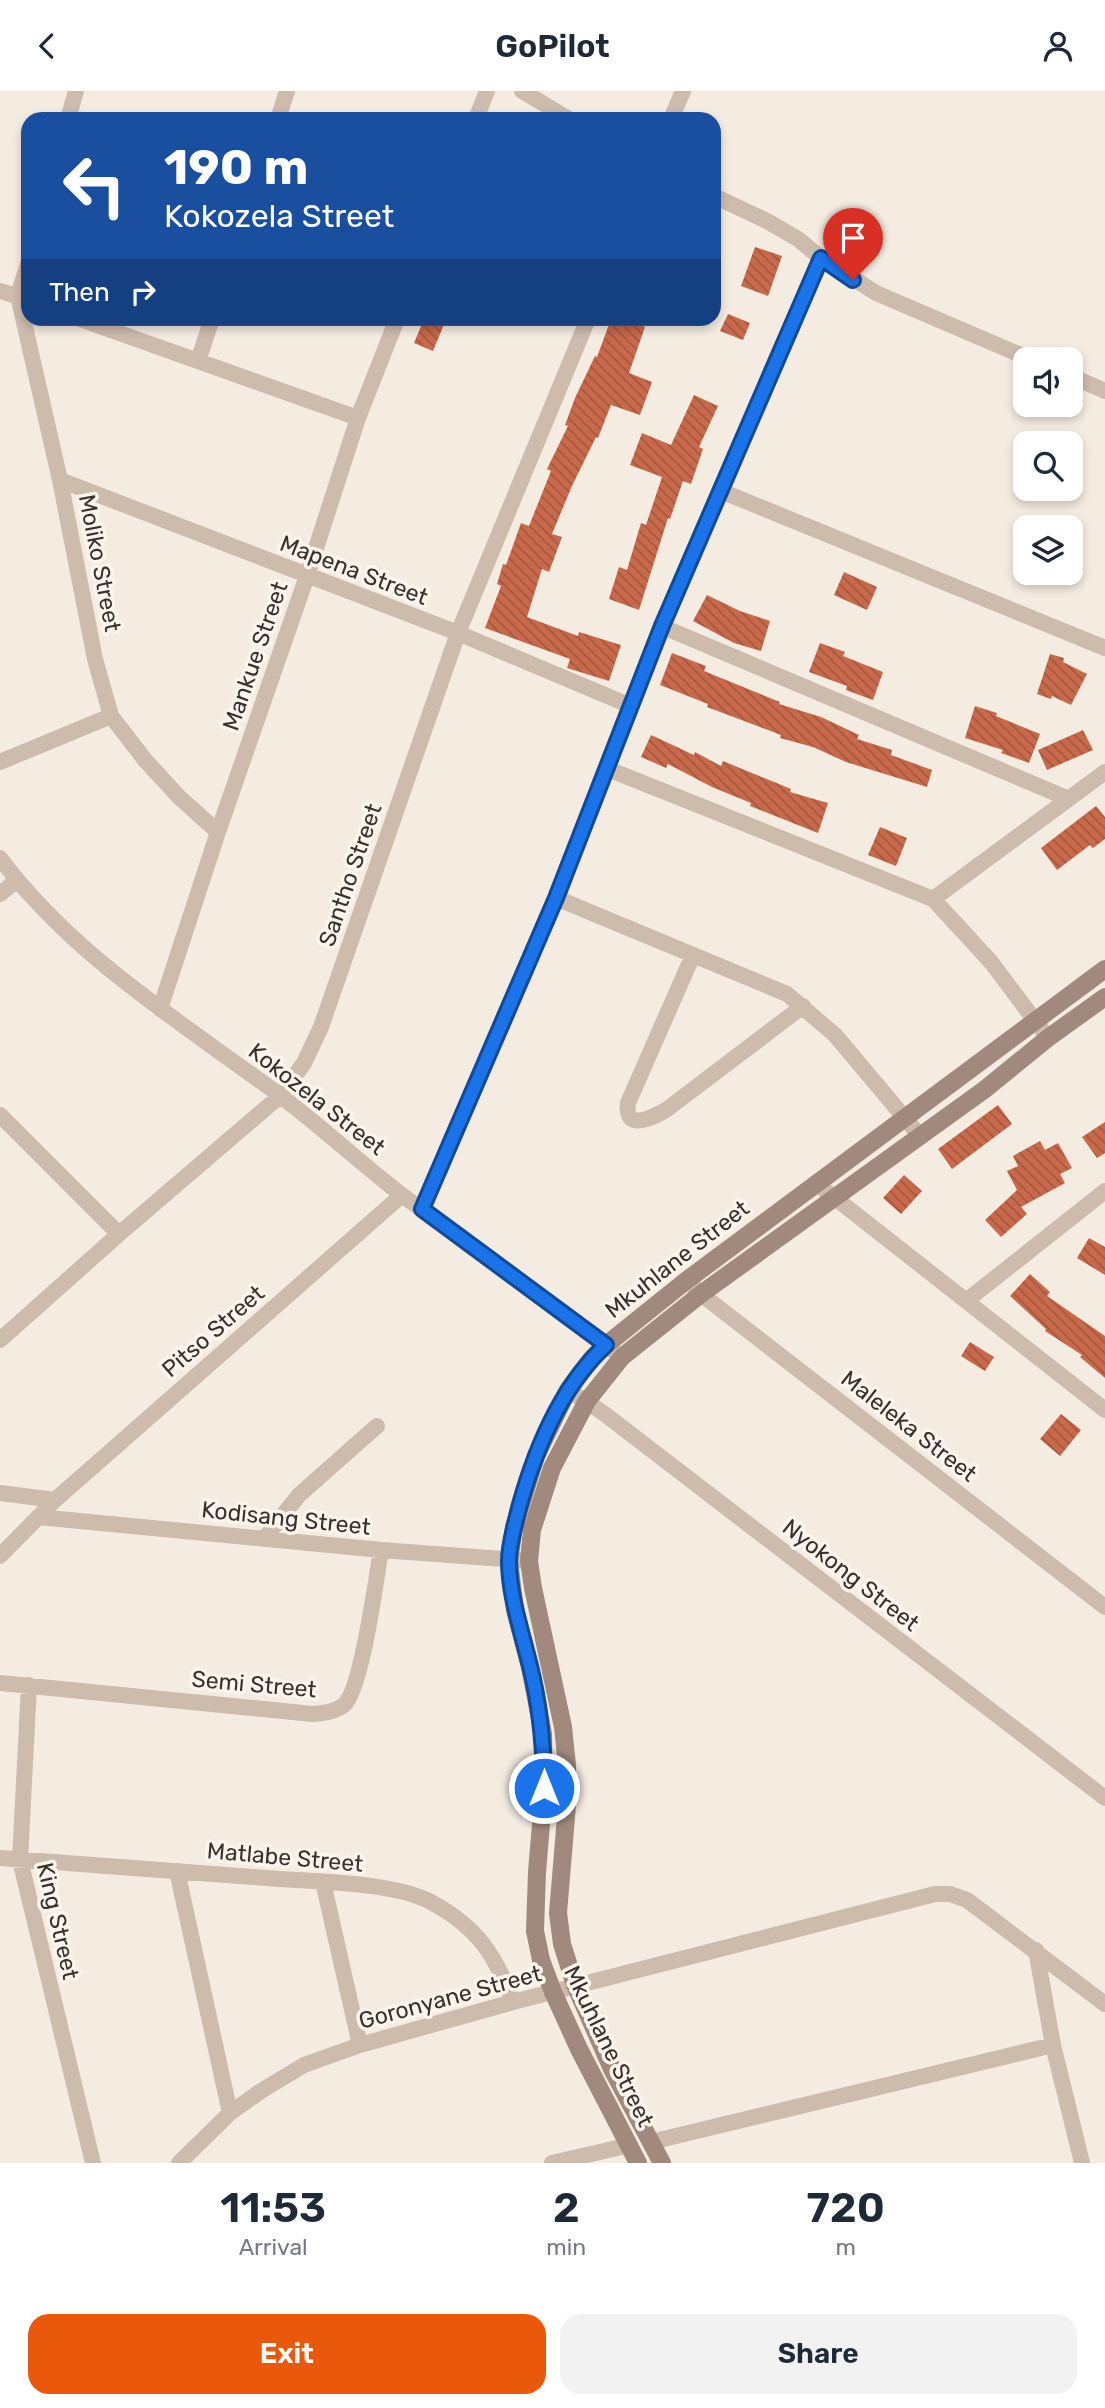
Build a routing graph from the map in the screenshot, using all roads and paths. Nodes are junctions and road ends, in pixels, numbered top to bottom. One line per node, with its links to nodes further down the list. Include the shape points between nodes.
1 (76, 91): 6 (street)
2 (287, 91): 7 (street)
3 (487, 91): 8 (street)
4 (522, 91): 9 (street)
5 (682, 91): 10 (street)
6 (70, 112)
7 (280, 112)
8 (479, 112)
9 (557, 112)
10 (674, 112)
11 (721, 199): 12 (street, via 798,239)
12 (821, 258): 20 (street, via 876,293); 26 (street)
13 (0, 291): 14 (street)
14 (21, 297)
15 (29, 326): 25 (street, Moliko Street)
16 (100, 326): 21 (street)
17 (210, 326): 21 (street)
18 (394, 326): 24 (street, Mankue Street)
19 (585, 326): 29 (street, Santho Street)
20 (1013, 352)
21 (198, 361): 24 (street)
22 (1083, 381): 23 (street)
23 (1105, 391)
24 (358, 418): 27 (street, Mankue Street)
25 (60, 480): 27 (street, Mapena Street); 32 (street, Moliko Street, via 95,659)
26 (721, 491): 28 (street); 30 (street)
27 (307, 576): 29 (street, Mapena Street); 37 (street, Mankue Street)
28 (662, 626): 31 (street); 36 (street)
29 (458, 633): 31 (street, Mapena Street); 50 (street, Santho Street, via 321,1027 304,1063)
30 (1105, 648)
31 (631, 706): 34 (street)
32 (111, 716): 33 (street); 37 (street, Moliko Street, via 162,779)
33 (0, 762)
34 (607, 769): 41 (street); 42 (street)
35 (1105, 772): 36 (street)
36 (1069, 799): 42 (street)
37 (218, 832): 47 (street, Mankue Street)
38 (0, 858): 39 (street, Kokozela Street)
39 (17, 880): 40 (street); 47 (street, Kokozela Street, via 60,926)
40 (0, 894)
41 (556, 898): 43 (street); 58 (street)
42 (933, 899): 48 (street)
43 (692, 955): 46 (street, via 773,987); 46 (street, via 628,1103 630,1118 650,1119 666,1109)
44 (1105, 969): 48 (street, Mkuhlane Street)
45 (1105, 997): 49 (street, Mkuhlane Street)
46 (803, 1006): 52 (street, via 835,1035)
47 (160, 1009): 50 (street, Kokozela Street)
48 (1035, 1020): 49 (street); 52 (street, Mkuhlane Street)
49 (1048, 1038): 53 (street, Mkuhlane Street)
50 (280, 1096): 55 (street, Kokozela Street); 59 (street, Santho Street)
51 (0, 1115): 59 (street)
52 (905, 1116): 53 (street); 54 (street, Mkuhlane Street)
53 (920, 1136): 57 (street, Mkuhlane Street)
54 (816, 1183): 57 (street); 60 (street, Mkuhlane Street)
55 (402, 1195): 58 (street, Kokozela Street); 71 (street, Pitso Street)
56 (1102, 1197): 62 (street)
57 (834, 1198): 61 (street, Mkuhlane Street); 62 (street)
58 (422, 1209): 64 (street, Kokozela Street)
59 (119, 1234): 63 (street, Santho Street)
60 (687, 1280): 61 (street, Maleleka Street); 64 (street, Mkuhlane Street)
61 (701, 1294): 65 (street, Mkuhlane Street); 78 (street, Maleleka Street)
62 (966, 1301): 68 (street)
63 (0, 1340)
64 (606, 1345): 65 (street, Kokozela Street); 66 (street, Mkuhlane Street)
65 (622, 1357): 67 (street, Mkuhlane Street)
66 (569, 1390): 67 (street, Nyokong Street); 76 (street, Mkuhlane Street, via 536,1456 514,1527)
67 (587, 1401): 77 (street, Mkuhlane Street, via 552,1468 532,1530); 81 (street, Nyokong Street)
68 (1105, 1410)
69 (377, 1426): 73 (street, via 299,1495)
70 (0, 1493): 71 (street)
71 (54, 1500): 72 (street, Pitso Street)
72 (38, 1517): 73 (street, Kodisang Street); 75 (street, Pitso Street)
73 (264, 1539): 74 (street, Kodisang Street)
74 (381, 1550): 76 (street, Kodisang Street); 80 (street, Semi Street, via 357,1676 345,1704 331,1712 313,1714)
75 (0, 1556)
76 (509, 1561): 77 (street, Kodisang Street); 88 (street, Mkuhlane Street, via 515,1610 543,1734 535,1931)
77 (529, 1561): 87 (street, Mkuhlane Street, via 568,1765 558,1913)
78 (1105, 1607)
79 (0, 1683): 80 (street, Semi Street)
80 (29, 1685): 83 (street, King Street)
81 (1105, 1798)
82 (0, 1858): 83 (street, Matlabe Street)
83 (20, 1860): 84 (street, Matlabe Street); 96 (street, King Street)
84 (177, 1871): 85 (street, Matlabe Street); 93 (street)
85 (323, 1882): 89 (street, Matlabe Street, via 401,1891 455,1917 478,1936 499,1968); 91 (street)
86 (1036, 1950): 87 (street, Goronyane Street, via 967,1900 950,1894 916,1898); 90 (street); 92 (street)
87 (575, 1985): 88 (street, Goronyane Street); 94 (street, Mkuhlane Street)
88 (553, 1992): 89 (street, Goronyane Street); 95 (street, Mkuhlane Street)
89 (513, 2002): 91 (street, Goronyane Street)
90 (1105, 2004)
91 (360, 2045): 93 (street, Goronyane Street, via 304,2064)
92 (1053, 2045): 94 (street); 101 (street)
93 (230, 2113): 97 (street, Goronyane Street)
94 (651, 2143): 100 (street, Mkuhlane Street)
95 (630, 2145): 98 (street); 99 (street, Mkuhlane Street)
96 (93, 2163)
97 (179, 2163)
98 (552, 2163)
99 (638, 2163)
100 (662, 2163)
101 (1082, 2163)

